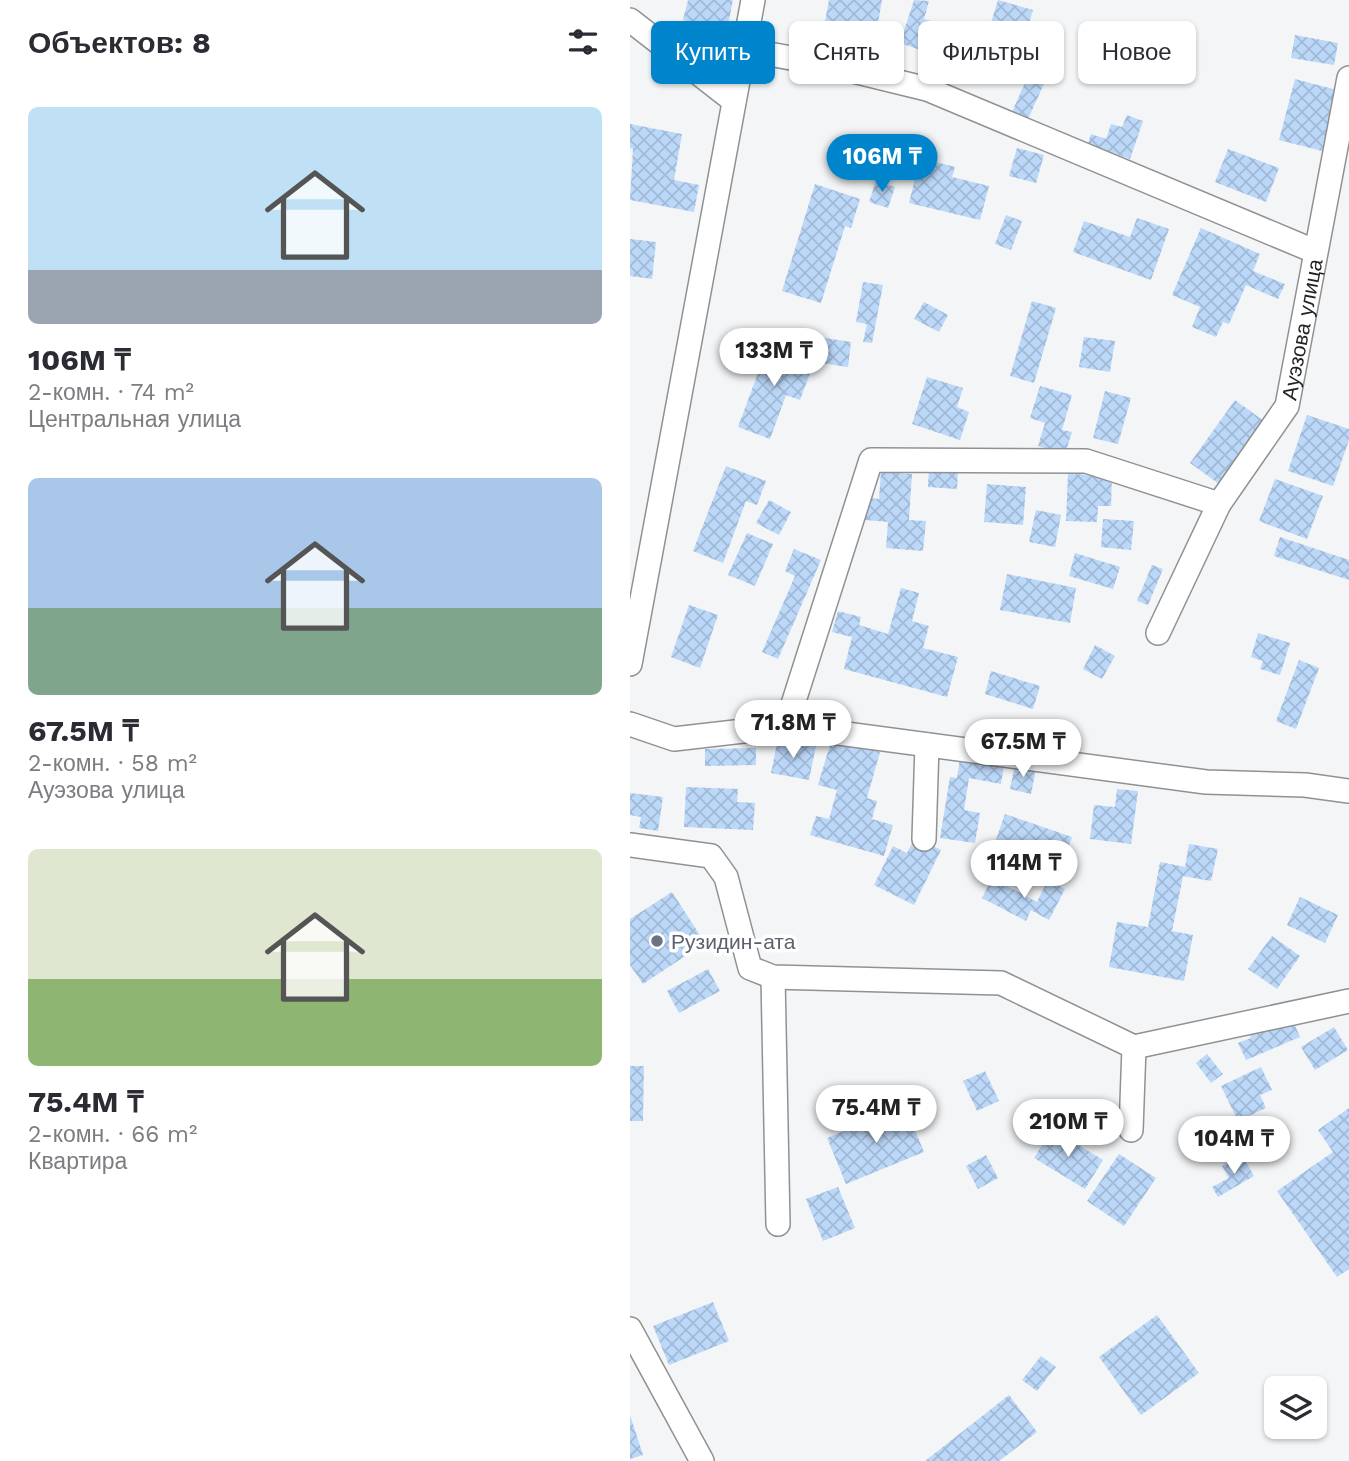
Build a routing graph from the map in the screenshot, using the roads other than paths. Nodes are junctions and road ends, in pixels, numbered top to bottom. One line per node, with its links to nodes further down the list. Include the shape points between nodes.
1 (753, 0): 3 (street)
2 (630, 20): 7 (street)
3 (748, 21)
4 (775, 55): 8 (street, via 927,89)
5 (1349, 78): 8 (street, Ауэзова улица)
6 (737, 84): 7 (street)
7 (734, 101): 11 (street)
8 (1314, 251): 9 (street, Ауэзова улица, via 1287,406)
9 (1219, 505): 10 (street, Ауэзова улица); 13 (street, via 1086,461 871,460)
10 (1158, 633)
11 (630, 664)
12 (630, 724): 13 (street, via 674,739)
13 (786, 726): 14 (street)
14 (927, 745): 15 (street, via 1206,782); 16 (street)
15 (1349, 791)
16 (925, 839)
17 (630, 845): 18 (street, via 711,856 726,877 750,968)
18 (773, 977): 20 (street, via 1001,983); 22 (street)
19 (1349, 1001): 20 (street)
20 (1134, 1047): 21 (street)
21 (1131, 1130)
22 (778, 1224)
23 (630, 1329): 24 (street)
24 (702, 1461)

